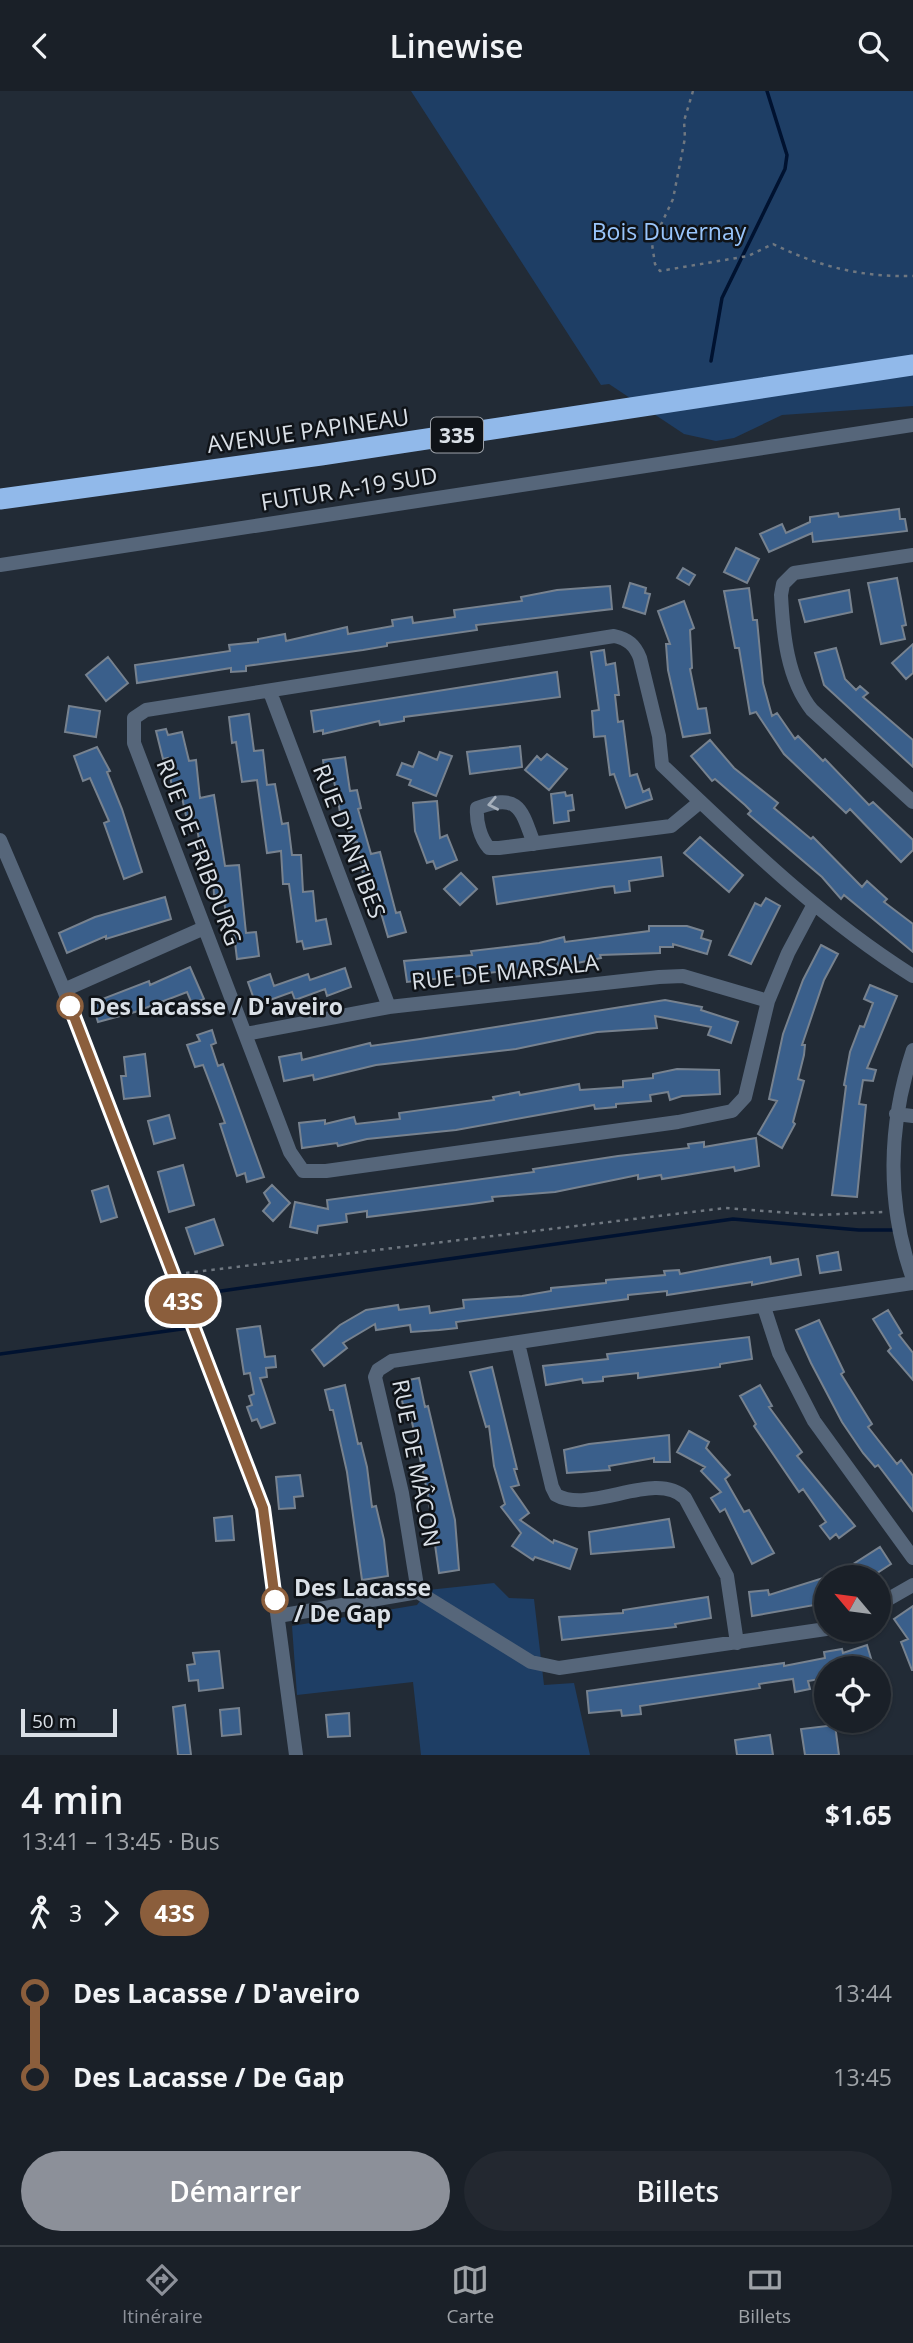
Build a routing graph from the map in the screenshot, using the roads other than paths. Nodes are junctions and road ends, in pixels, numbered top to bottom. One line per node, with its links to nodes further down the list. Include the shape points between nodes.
1 (913, 365): 3 (highway, AVENUE PAPINEAU / 335)
2 (913, 425): 5 (street, FUTUR A-19 SUD)
3 (0, 499)
4 (913, 555): 8 (street, via 794,573 783,584 782,595 799,694)
5 (0, 565)
6 (270, 692): 7 (street, RUE DE FRIBOURG, via 624,638 636,647 640,658 662,765); 12 (street, RUE DE FRIBOURG, via 146,710 134,718 134,743); 16 (street, RUE D'ANTIBES)
7 (700, 802): 10 (street, via 671,826); 11 (street, RUE DE FRIBOURG)
8 (913, 802)
9 (0, 840): 14 (street)
10 (534, 844)
11 (813, 906): 13 (street, RUE DE FRIBOURG); 15 (street, RUE DE FRIBOURG)
12 (204, 928): 14 (street); 17 (street, RUE DE FRIBOURG)
13 (913, 976)
14 (64, 990): 28 (street, via 263,1508)
15 (768, 1001): 16 (street, RUE DE MARSALA, via 682,976); 17 (street, RUE DE FRIBOURG, via 745,1097 732,1111 326,1171 303,1171 290,1152)
16 (389, 1007): 17 (street, RUE DE MARSALA)
17 (246, 1034)
18 (913, 1050): 19 (street)
19 (896, 1114): 20 (street); 21 (street, via 896,1212)
20 (913, 1117)
21 (913, 1281): 22 (street, RUE DE MÂCON)
22 (764, 1307): 23 (street, RUE DE MÂCON); 24 (street, via 779,1353 814,1421)
23 (518, 1343): 26 (street, RUE DE MÂCON, via 392,1361 375,1377 402,1493); 30 (street, via 556,1495 574,1500 660,1488 678,1491 727,1576)
24 (913, 1558)
25 (913, 1585): 27 (street)
26 (418, 1593): 28 (street); 30 (street, via 544,1667)
27 (891, 1598)
28 (278, 1616): 31 (street)
29 (814, 1631): 30 (street)
30 (737, 1643)
31 (296, 1755)

